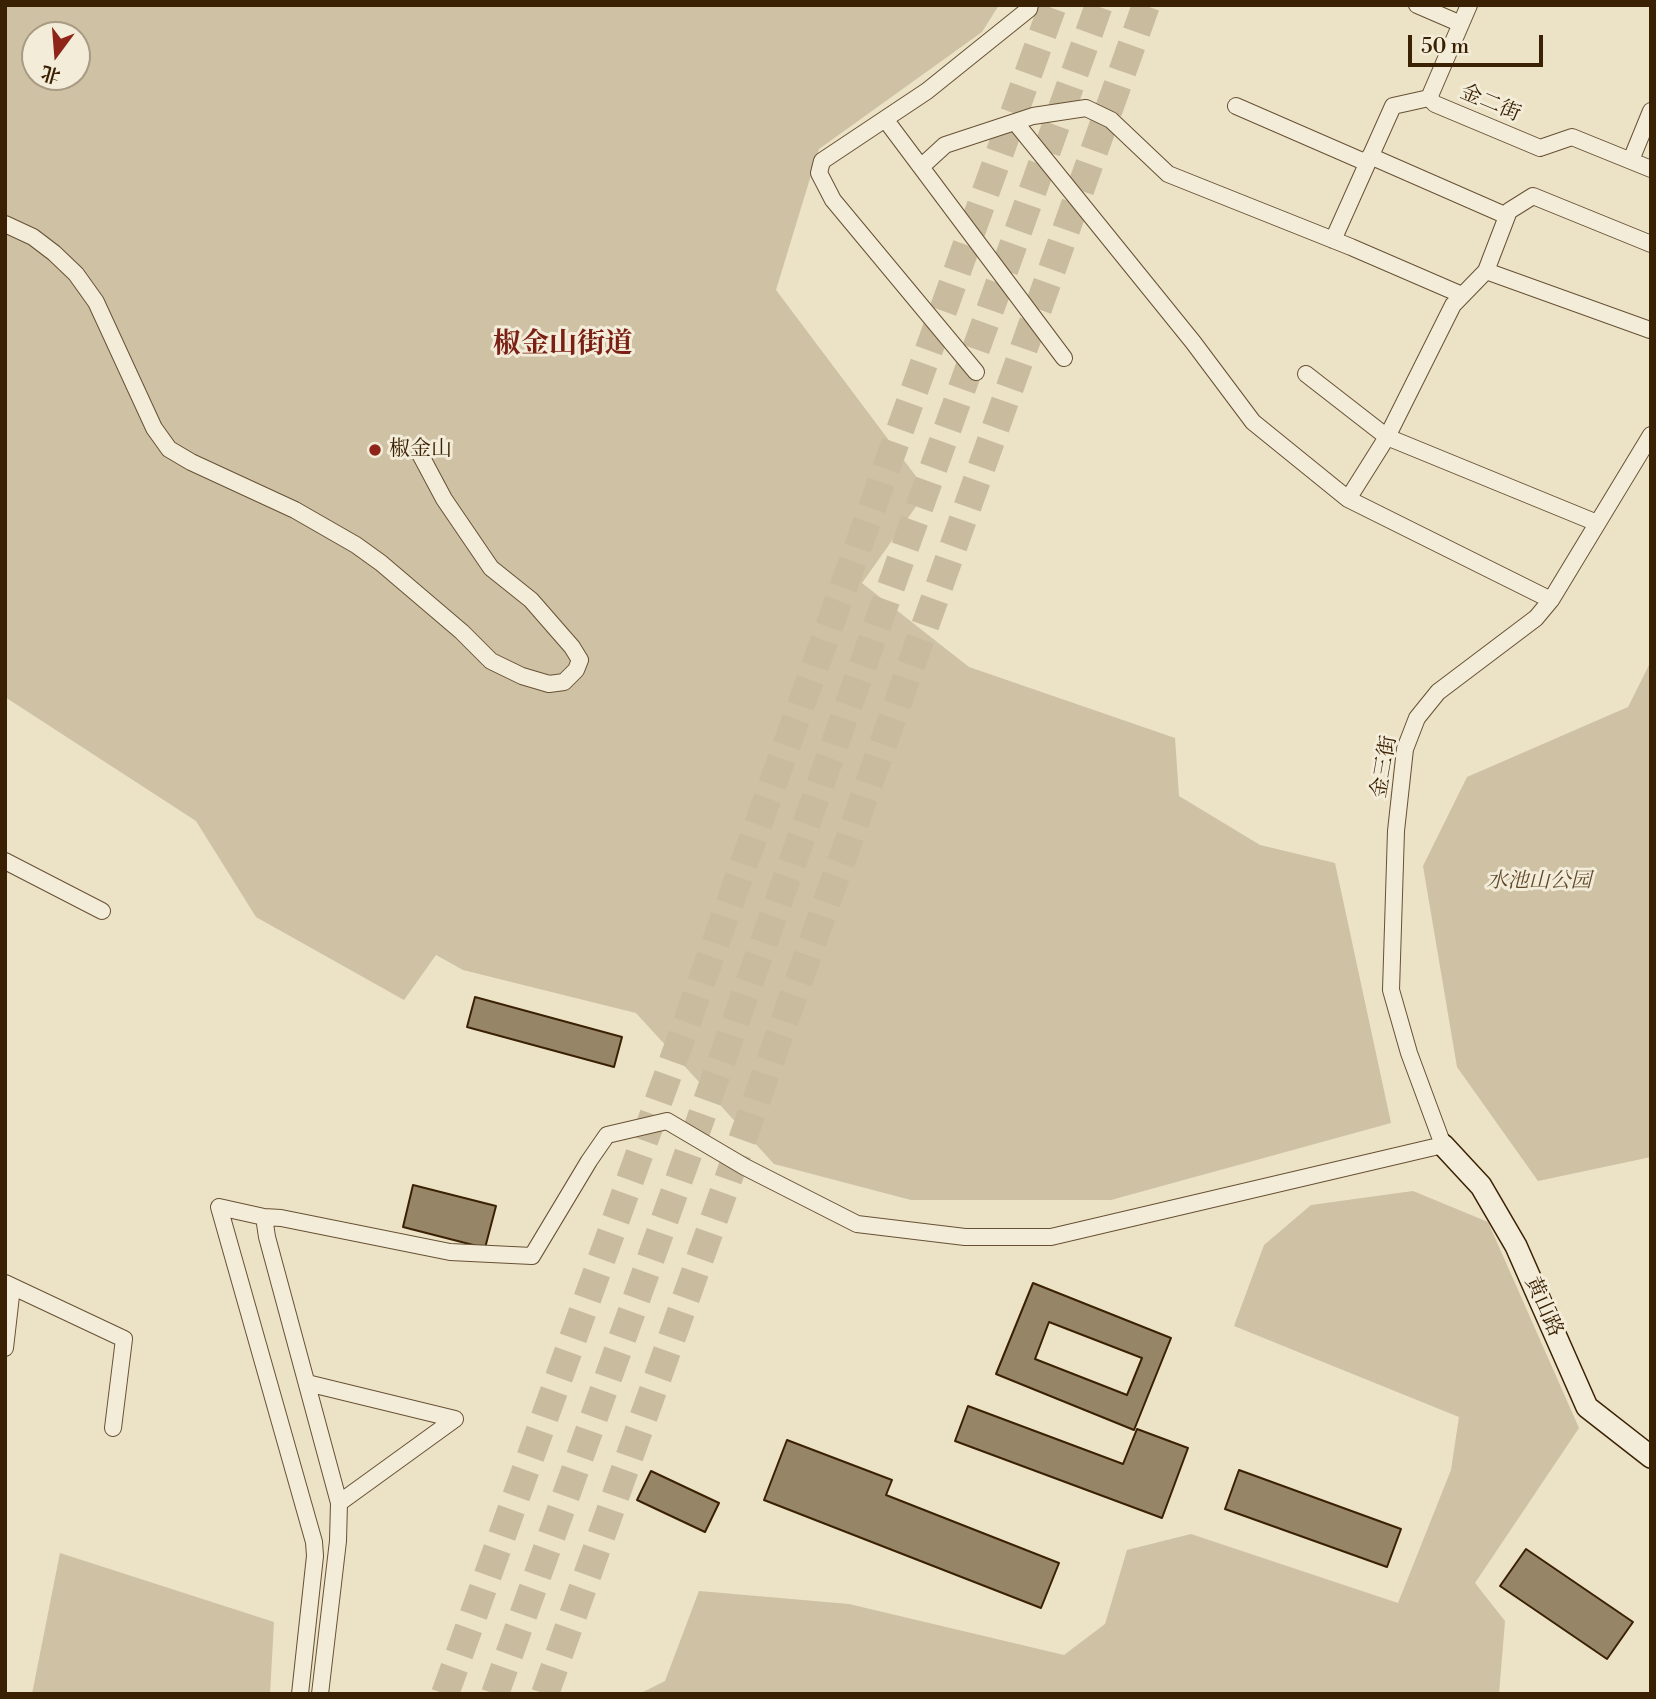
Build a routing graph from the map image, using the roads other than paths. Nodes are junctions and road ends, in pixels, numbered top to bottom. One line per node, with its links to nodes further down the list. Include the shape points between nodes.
1 (1030, 5): 8 (street, via 927,91)
2 (1417, 5): 4 (street)
3 (1469, 5): 4 (street, 金二街)
4 (1461, 24): 5 (street, 金二街)
5 (1429, 98): 10 (street, via 1393,106); 11 (street, 金二街, via 1540,148 1572,137)
6 (1236, 106): 10 (street)
7 (1651, 111): 11 (street)
8 (885, 119): 12 (street); 22 (street, via 822,161 819,173 833,200)
9 (1015, 122): 12 (street, via 945,145); 16 (street, via 1086,108 1111,120 1168,174); 27 (street, via 1254,422)
10 (1369, 160): 14 (street); 16 (street)
11 (1631, 160): 13 (street, 金二街)
12 (921, 167): 21 (street)
13 (1651, 169)
14 (1507, 216): 17 (street, via 1533,196); 18 (street)
15 (5, 224): 26 (street, via 33,237 76,274 96,302 154,428 169,449 356,545 491,661 522,677 549,684 564,682 579,660 572,647 531,600 491,568 450,509)
16 (1333, 240): 19 (street)
17 (1651, 244)
18 (1486, 271): 19 (street); 20 (street)
19 (1462, 295): 25 (street)
20 (1650, 330)
21 (1064, 358)
22 (976, 372)
23 (1306, 374): 25 (street)
24 (1651, 435): 28 (street, 金三街)
25 (1387, 437): 27 (street); 28 (street)
26 (420, 454)
27 (1348, 499): 29 (street)
28 (1597, 523): 29 (street, 金三街)
29 (1551, 600): 32 (street, 金三街, via 1536,618 1438,692 1417,718 1405,749 1396,831 1391,990)
30 (5, 861): 31 (street)
31 (102, 911)
32 (1443, 1146): 33 (street, via 1051,1237 965,1237 857,1224 667,1121 607,1135 533,1256 450,1252); 38 (street, 黄山路, via 1481,1186 1516,1246 1587,1407)
33 (264, 1217): 36 (street); 40 (street, via 219,1207 314,1542)
34 (8, 1285): 35 (street); 37 (street, via 124,1339)
35 (5, 1348)
36 (307, 1383): 39 (street); 39 (street, via 455,1419)
37 (113, 1428)
38 (1651, 1457)
39 (339, 1503): 41 (street)
40 (300, 1694)
41 (320, 1694)

